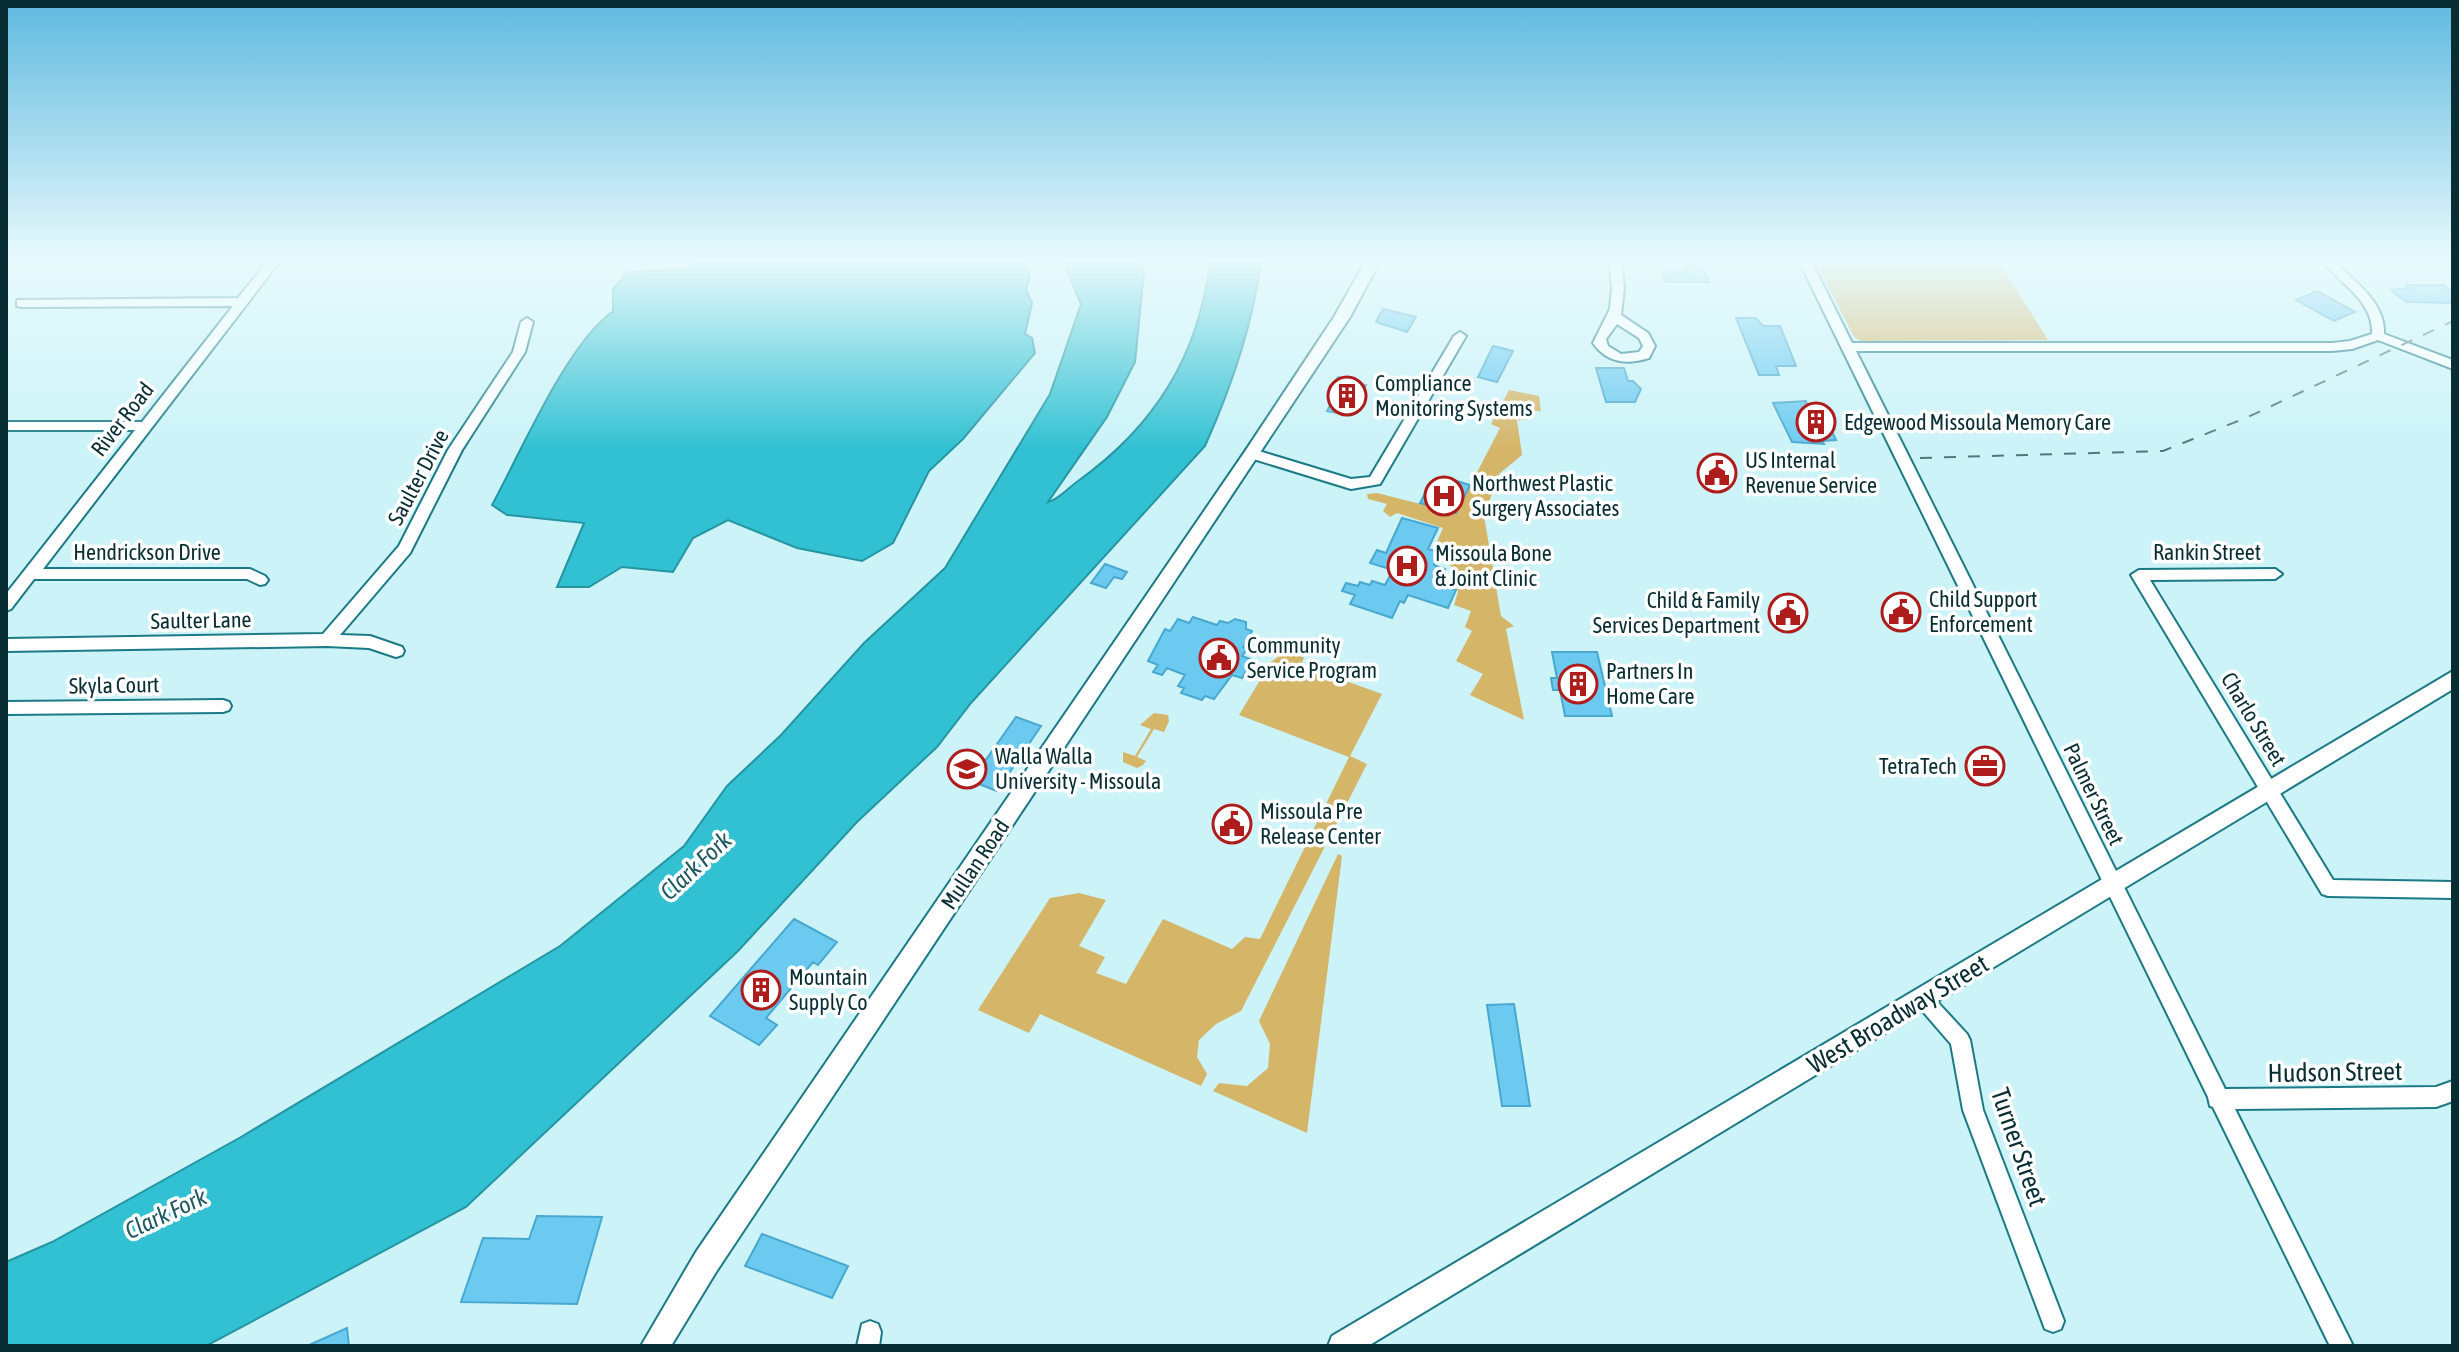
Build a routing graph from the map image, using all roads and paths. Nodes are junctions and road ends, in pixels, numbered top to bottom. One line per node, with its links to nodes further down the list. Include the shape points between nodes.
1 (224, 324): 11 (street, River Road)
2 (526, 324): 18 (street, Saulter Drive, via 519,352 455,450 405,549)
3 (1337, 324): 12 (main road, Mullan Road)
4 (1837, 324): 8 (street, Palmer Street)
5 (2378, 324): 7 (street)
6 (1460, 336): 12 (street, via 1375,481 1351,484)
7 (2378, 336): 8 (street, via 2332,347); 9 (street)
8 (1848, 347): 25 (street, Palmer Street)
9 (2453, 365)
10 (6, 426): 11 (street)
11 (144, 426): 13 (street, River Road)
12 (1252, 454): 31 (main road, Mullan Road, via 713,1250)
13 (31, 574): 16 (street, Hendrickson Drive, via 250,574); 17 (street, River Road)
14 (2275, 574): 15 (street, Rankin Street)
15 (2139, 575): 24 (street, Charlo Street)
16 (260, 580)
17 (6, 605)
18 (327, 640): 19 (street, Saulter Lane); 20 (street, Saulter Lane, via 370,642)
19 (6, 645)
20 (396, 651)
21 (2453, 679): 24 (main road, West Broadway Street)
22 (223, 706): 23 (street, Skyla Court)
23 (6, 708)
24 (2269, 789): 25 (main road, West Broadway Street); 26 (street, Charlo Street, via 2328,888)
25 (2112, 887): 27 (main road, West Broadway Street); 29 (street, Palmer Street)
26 (2453, 890)
27 (1923, 1000): 30 (street, Turner Street, via 1960,1040 1973,1110); 32 (main road, West Broadway Street)
28 (2453, 1091): 29 (street, Hudson Street, via 2409,1098)
29 (2217, 1099): 33 (street, Palmer Street)
30 (2053, 1321)
31 (655, 1346)
32 (1342, 1346)
33 (2342, 1346)

